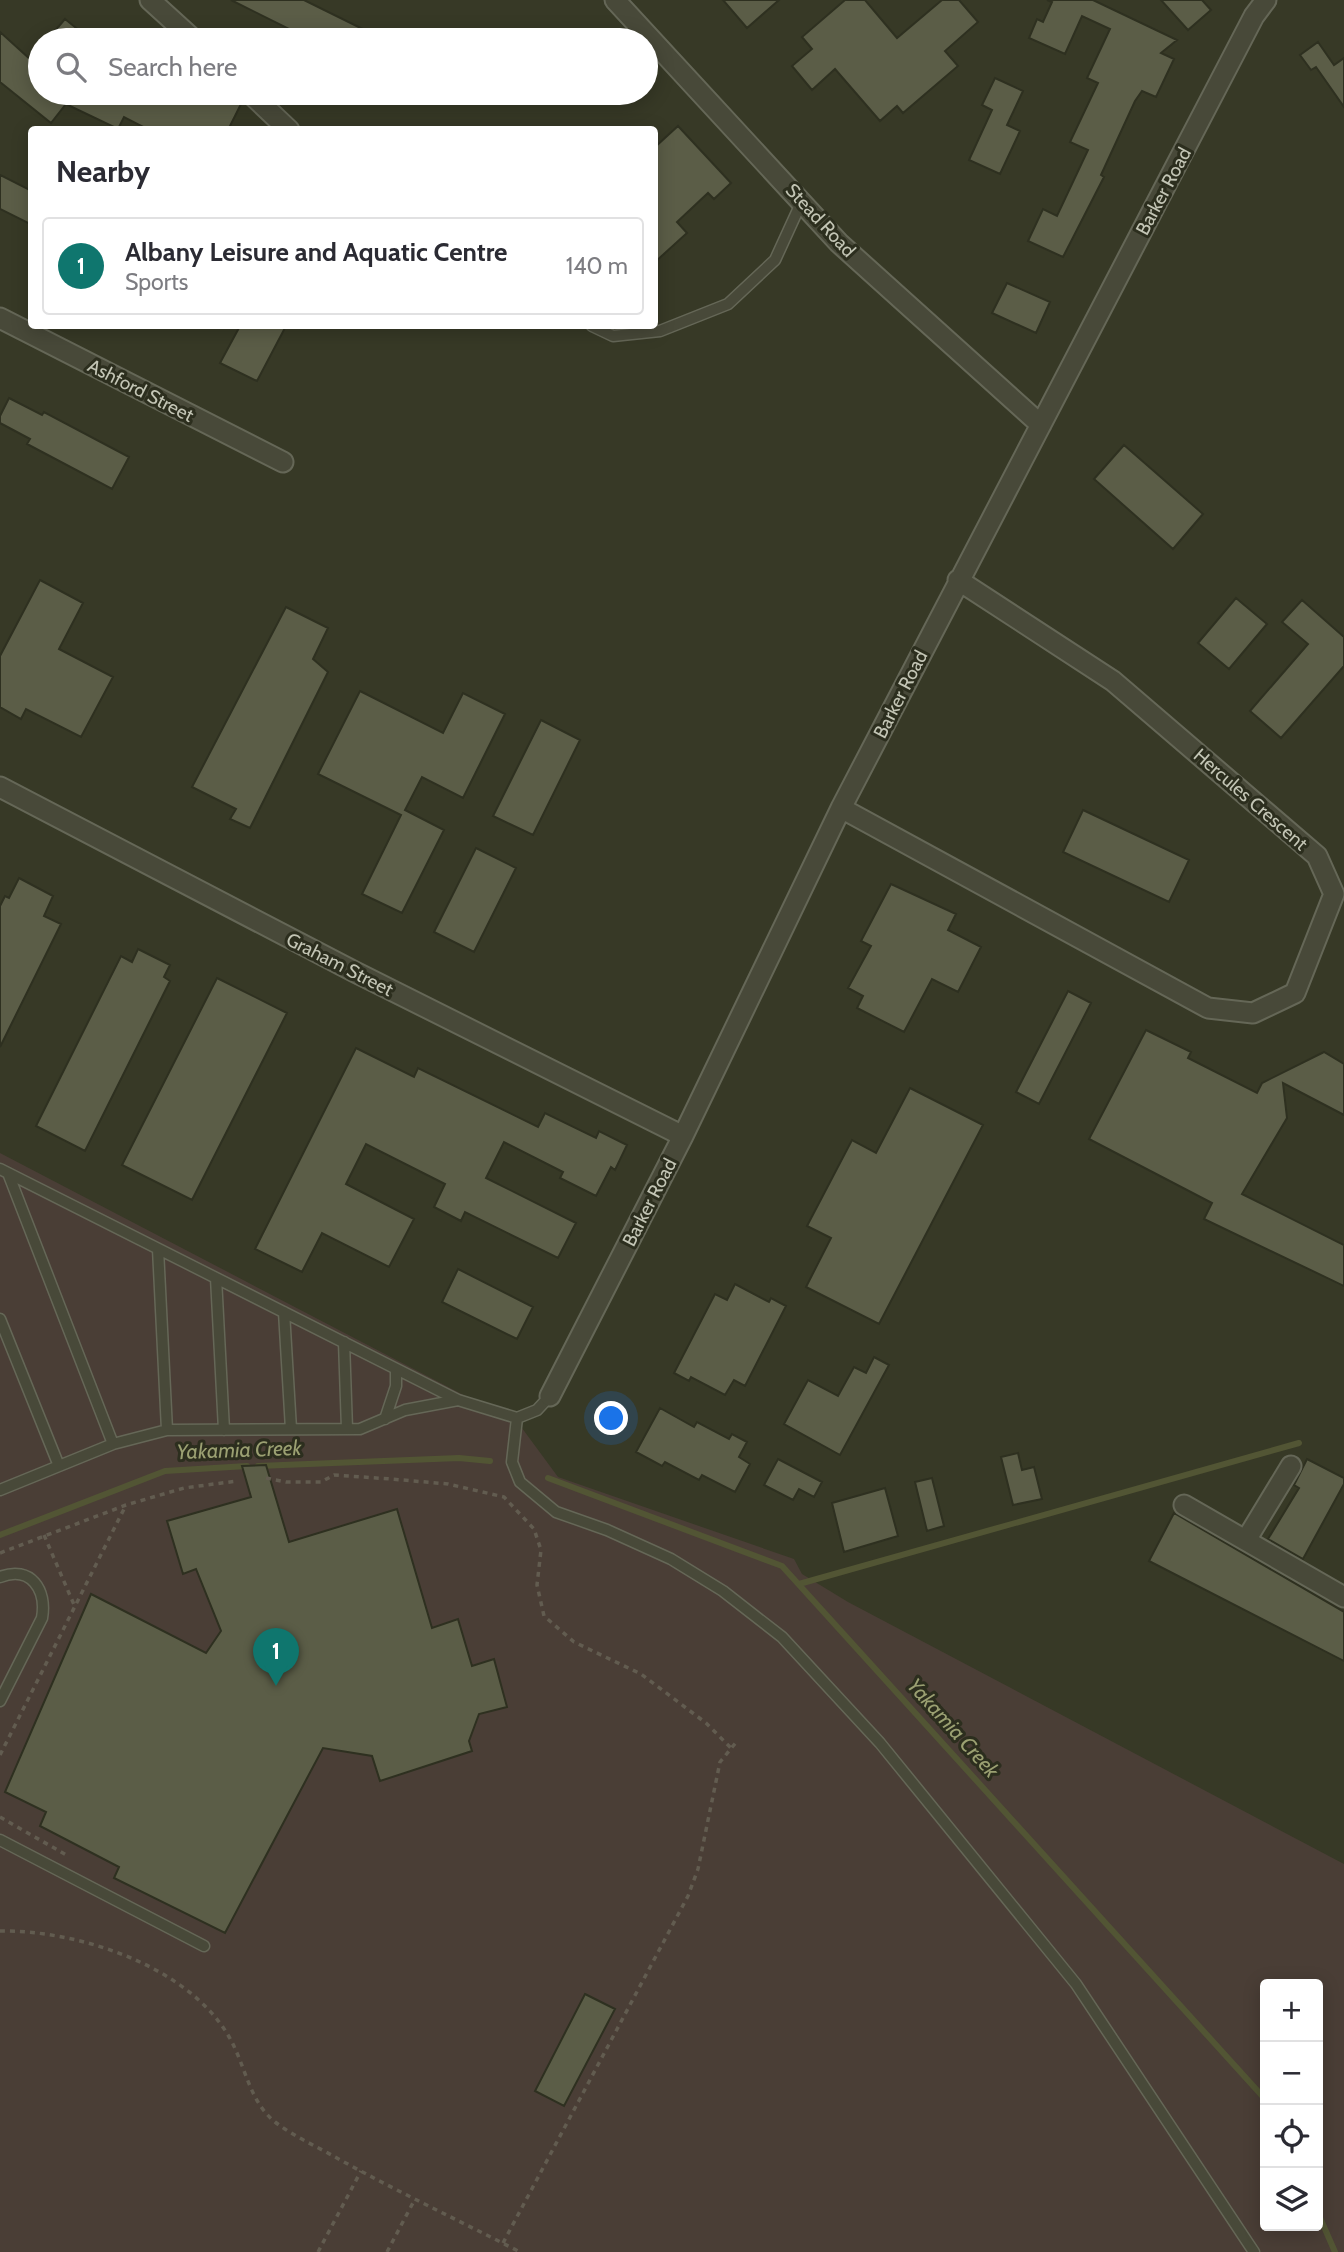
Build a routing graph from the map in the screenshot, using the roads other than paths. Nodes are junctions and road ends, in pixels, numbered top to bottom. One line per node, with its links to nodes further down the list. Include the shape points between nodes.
1 (150, 0): 4 (street)
2 (615, 0): 5 (street, Stead Road)
3 (1266, 0): 12 (street, Barker Road)
4 (181, 28)
5 (641, 28)
6 (658, 46): 9 (street, Stead Road)
7 (263, 105): 8 (street)
8 (285, 126)
9 (802, 201): 11 (lane, via 775,260 728,304 660,331 613,336); 12 (street, Stead Road, via 839,243)
10 (0, 318): 13 (street, Ashford Street)
11 (598, 329)
12 (1041, 425): 14 (street, Barker Road)
13 (283, 462)
14 (958, 580): 16 (street, Barker Road); 16 (street, Hercules Crescent, via 1113,681 1317,856 1334,894 1295,993 1253,1013 1208,1008)
15 (0, 787): 17 (street, Graham Street)
16 (841, 808): 17 (street, Barker Road)
17 (683, 1136): 25 (street, Barker Road)
18 (4, 1171): 19 (lane); 33 (lane)
19 (158, 1249): 20 (lane); 31 (lane)
20 (216, 1278): 21 (lane); 32 (lane)
21 (284, 1312): 23 (lane); 29 (lane)
22 (0, 1319): 34 (lane)
23 (344, 1342): 24 (lane); 30 (lane)
24 (396, 1369): 26 (lane); 28 (lane, via 396,1386)
25 (550, 1396): 27 (lane, via 537,1410)
26 (458, 1400): 27 (lane); 28 (lane, via 405,1410)
27 (517, 1418): 44 (lane, via 512,1462 520,1482 556,1512 671,1559 723,1591 782,1636 880,1743 1076,1984)
28 (385, 1420): 30 (lane)
29 (291, 1429): 30 (lane); 32 (lane)
30 (347, 1429)
31 (167, 1430): 32 (lane); 33 (lane)
32 (223, 1430)
33 (113, 1444): 34 (lane)
34 (59, 1465): 36 (lane)
35 (1291, 1466): 38 (street)
36 (0, 1490)
37 (1184, 1505): 38 (street)
38 (1246, 1540): 40 (street)
39 (0, 1577): 41 (lane, via 20,1574 30,1578 40,1586 45,1603 43,1618)
40 (1344, 1597)
41 (0, 1702)
42 (0, 1840): 43 (lane)
43 (204, 1946)
44 (1254, 2252)

